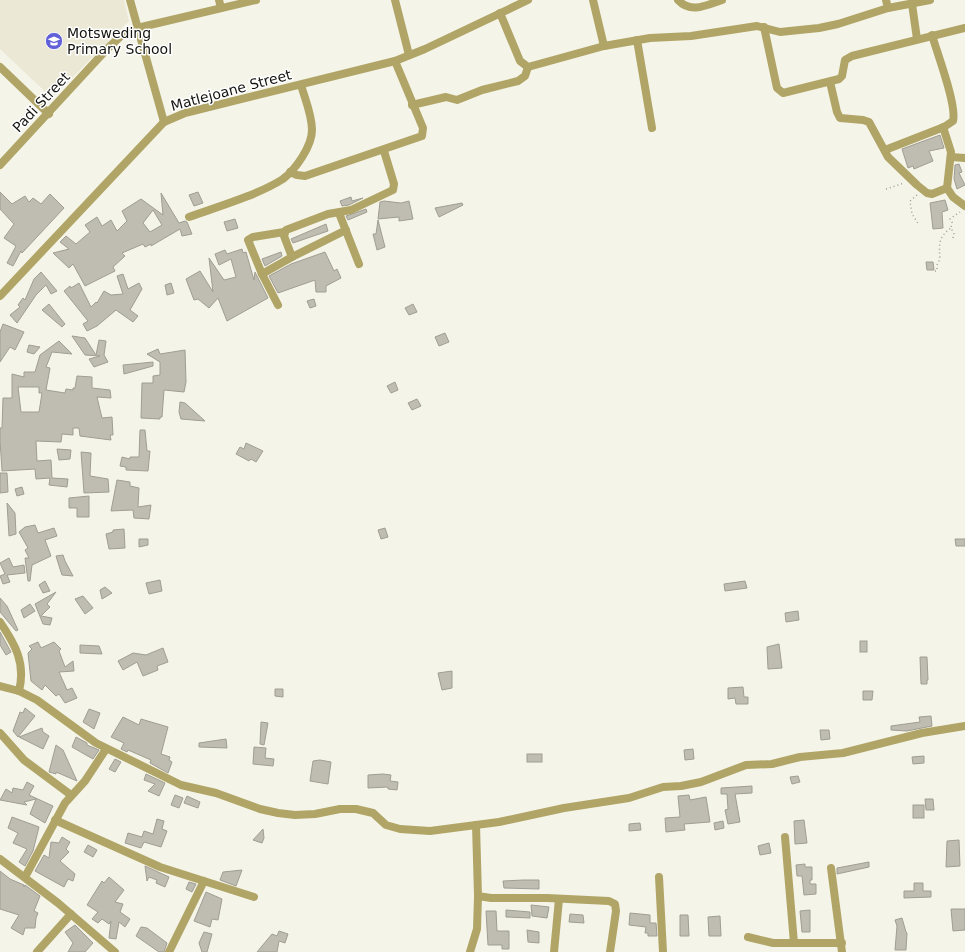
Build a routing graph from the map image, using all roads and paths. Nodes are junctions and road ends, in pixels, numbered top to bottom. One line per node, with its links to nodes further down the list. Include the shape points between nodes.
1 (130, 0): 14 (street)
2 (256, 0): 9 (street, Padi Street)
3 (395, 0): 20 (street)
4 (528, 0): 12 (street, Matlejoane Street)
5 (593, 0): 19 (street)
6 (678, 0): 7 (street, via 693,8)
7 (722, 0)
8 (930, 0): 11 (street)
9 (220, 4): 14 (street, Padi Street)
10 (887, 4): 11 (street); 13 (street, via 838,24 812,29 780,32)
11 (912, 4): 17 (street)
12 (500, 14): 20 (street, Matlejoane Street); 23 (street, via 520,60)
13 (764, 27): 18 (street, via 753,26 691,36); 24 (street, via 778,90 786,93)
14 (137, 28): 27 (street, Padi Street, via 114,41); 28 (street)
15 (965, 28): 16 (street)
16 (932, 35): 17 (street); 29 (street, via 954,117 950,124)
17 (917, 39): 24 (street, via 847,58 843,63 841,77)
18 (637, 40): 19 (street); 30 (street)
19 (604, 46): 23 (street)
20 (409, 56): 21 (street, Matlejoane Street)
21 (395, 61): 25 (street, Matlejoane Street); 26 (street)
22 (0, 67): 27 (street)
23 (528, 67): 26 (street, via 525,76 518,81 456,100 447,97)
24 (830, 82): 31 (street, via 838,116 843,120 869,122)
25 (301, 85): 28 (street, Matlejoane Street, via 185,113); 36 (street, via 311,121 311,138)
26 (412, 105): 32 (street, via 423,128 422,136)
27 (48, 114): 35 (street, Padi Street)
28 (164, 122): 53 (street, Matlejoane Street)
29 (943, 127): 31 (street); 33 (street)
30 (652, 128)
31 (885, 150): 37 (street)
32 (384, 151): 36 (street, via 305,176); 42 (street, via 394,184 393,190)
33 (951, 157): 34 (street); 38 (street)
34 (965, 158)
35 (0, 165)
36 (290, 172): 43 (street, via 255,192)
37 (909, 179): 39 (path, via 909,182); 40 (street)
38 (947, 188): 40 (street, via 932,194); 41 (street)
39 (886, 189)
40 (924, 190): 44 (path, via 910,201 912,214)
41 (964, 208): 45 (path, via 950,219)
42 (339, 213): 46 (street); 47 (street, via 328,214)
43 (189, 217)
44 (918, 225)
45 (951, 228): 48 (path); 51 (path, via 940,239 940,259)
46 (346, 230): 49 (street); 50 (street)
47 (284, 232): 49 (street); 52 (street, via 249,239)
48 (953, 238)
49 (292, 256): 52 (street)
50 (359, 264)
51 (935, 271)
52 (262, 274): 54 (street)
53 (0, 296)
54 (278, 305)
55 (0, 622): 57 (street, via 21,660 22,681)
56 (0, 686): 57 (street)
57 (19, 691): 60 (street, via 37,700 87,738)
58 (965, 726): 63 (street, via 922,733 843,753 800,757 772,764 746,765 691,785 663,787 629,798)
59 (0, 733): 61 (street, via 24,760)
60 (106, 749): 61 (street, via 85,781); 63 (street, via 181,785 272,812 295,815 356,809 373,813 386,825 421,831 440,831)
61 (71, 795): 62 (street)
62 (56, 820): 68 (street); 69 (street, via 160,868)
63 (476, 825): 70 (street)
64 (785, 837): 75 (street)
65 (0, 859): 68 (street)
66 (831, 868): 76 (street)
67 (659, 876): 84 (street)
68 (25, 877): 73 (street)
69 (204, 880): 71 (street); 80 (street)
70 (478, 896): 72 (street); 81 (street, via 477,929)
71 (254, 897)
72 (560, 899): 82 (street); 83 (street, via 609,901 615,904)
73 (71, 914): 77 (street); 78 (street)
74 (748, 937): 75 (street, via 773,943)
75 (794, 943): 76 (street)
76 (842, 943): 85 (street)
77 (106, 949): 79 (street)
78 (37, 952)
79 (115, 952)
80 (169, 952)
81 (470, 952)
82 (554, 952)
83 (610, 952)
84 (663, 952)
85 (842, 952)

